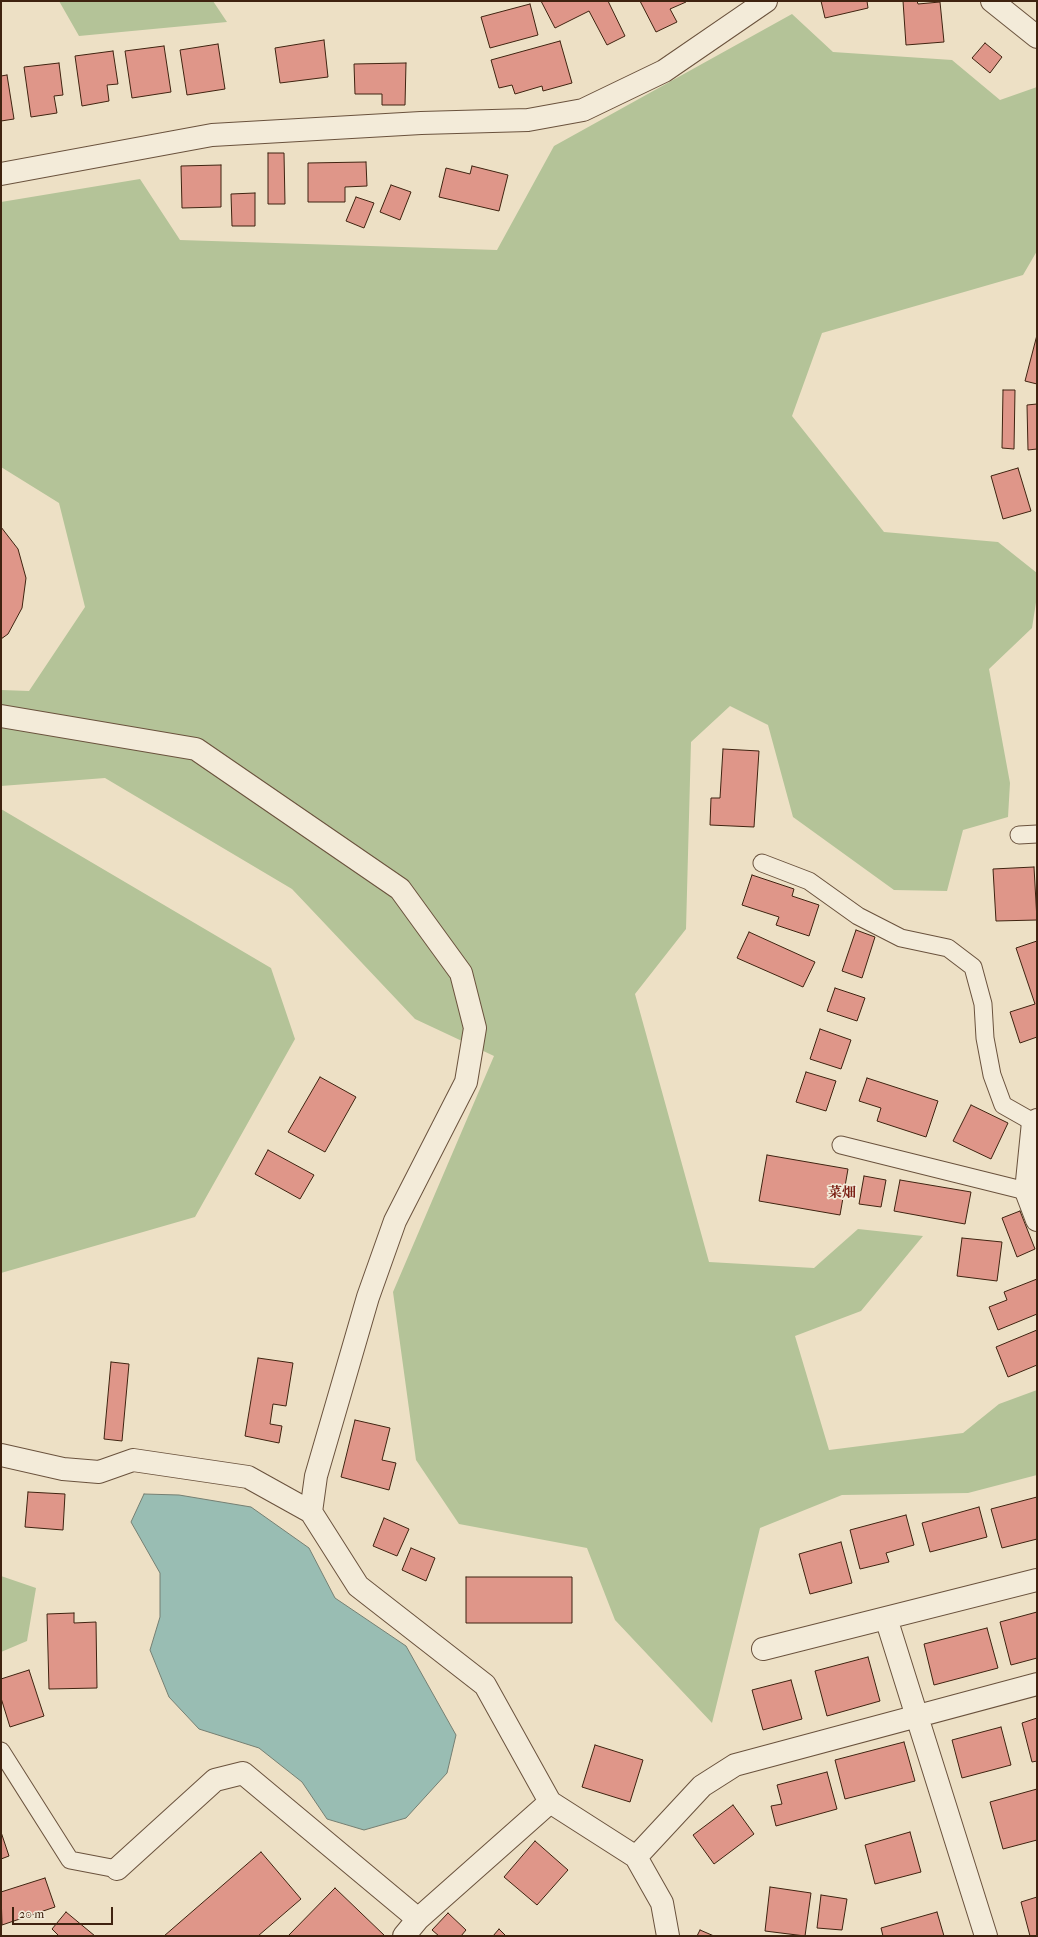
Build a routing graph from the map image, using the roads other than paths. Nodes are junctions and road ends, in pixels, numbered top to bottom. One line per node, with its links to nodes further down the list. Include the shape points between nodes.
1 (766, 1): 4 (street, via 664,71 583,110 528,120 421,123 212,135)
2 (992, 1): 3 (street)
3 (1037, 37)
4 (1, 174)
5 (1, 716): 14 (street, via 196,749 400,889 461,973 475,1028 466,1082 395,1221 368,1297 316,1476)
6 (1037, 834): 7 (lane)
7 (1019, 835)
8 (762, 863): 9 (lane, via 809,881 858,916 901,938 948,948 973,967 983,1004 985,1038 992,1075 1003,1105)
9 (1035, 1121): 11 (street)
10 (840, 1145): 11 (lane)
11 (1026, 1191): 12 (street)
12 (1037, 1220)
13 (1, 1455): 14 (street, via 63,1469 99,1472 133,1460 248,1477)
14 (310, 1512): 21 (street, via 358,1586 485,1684)
15 (1037, 1580): 16 (street)
16 (886, 1618): 17 (street); 19 (street)
17 (763, 1649)
18 (1037, 1684): 19 (street)
19 (917, 1716): 22 (street, via 735,1765 702,1786); 27 (street)
20 (1, 1751): 23 (lane, via 70,1860)
21 (550, 1802): 22 (street); 24 (street)
22 (636, 1857): 26 (street, via 662,1903)
23 (117, 1869): 24 (street, via 215,1780 243,1773)
24 (418, 1919): 25 (street)
25 (404, 1936)
26 (668, 1936)
27 (986, 1936)

